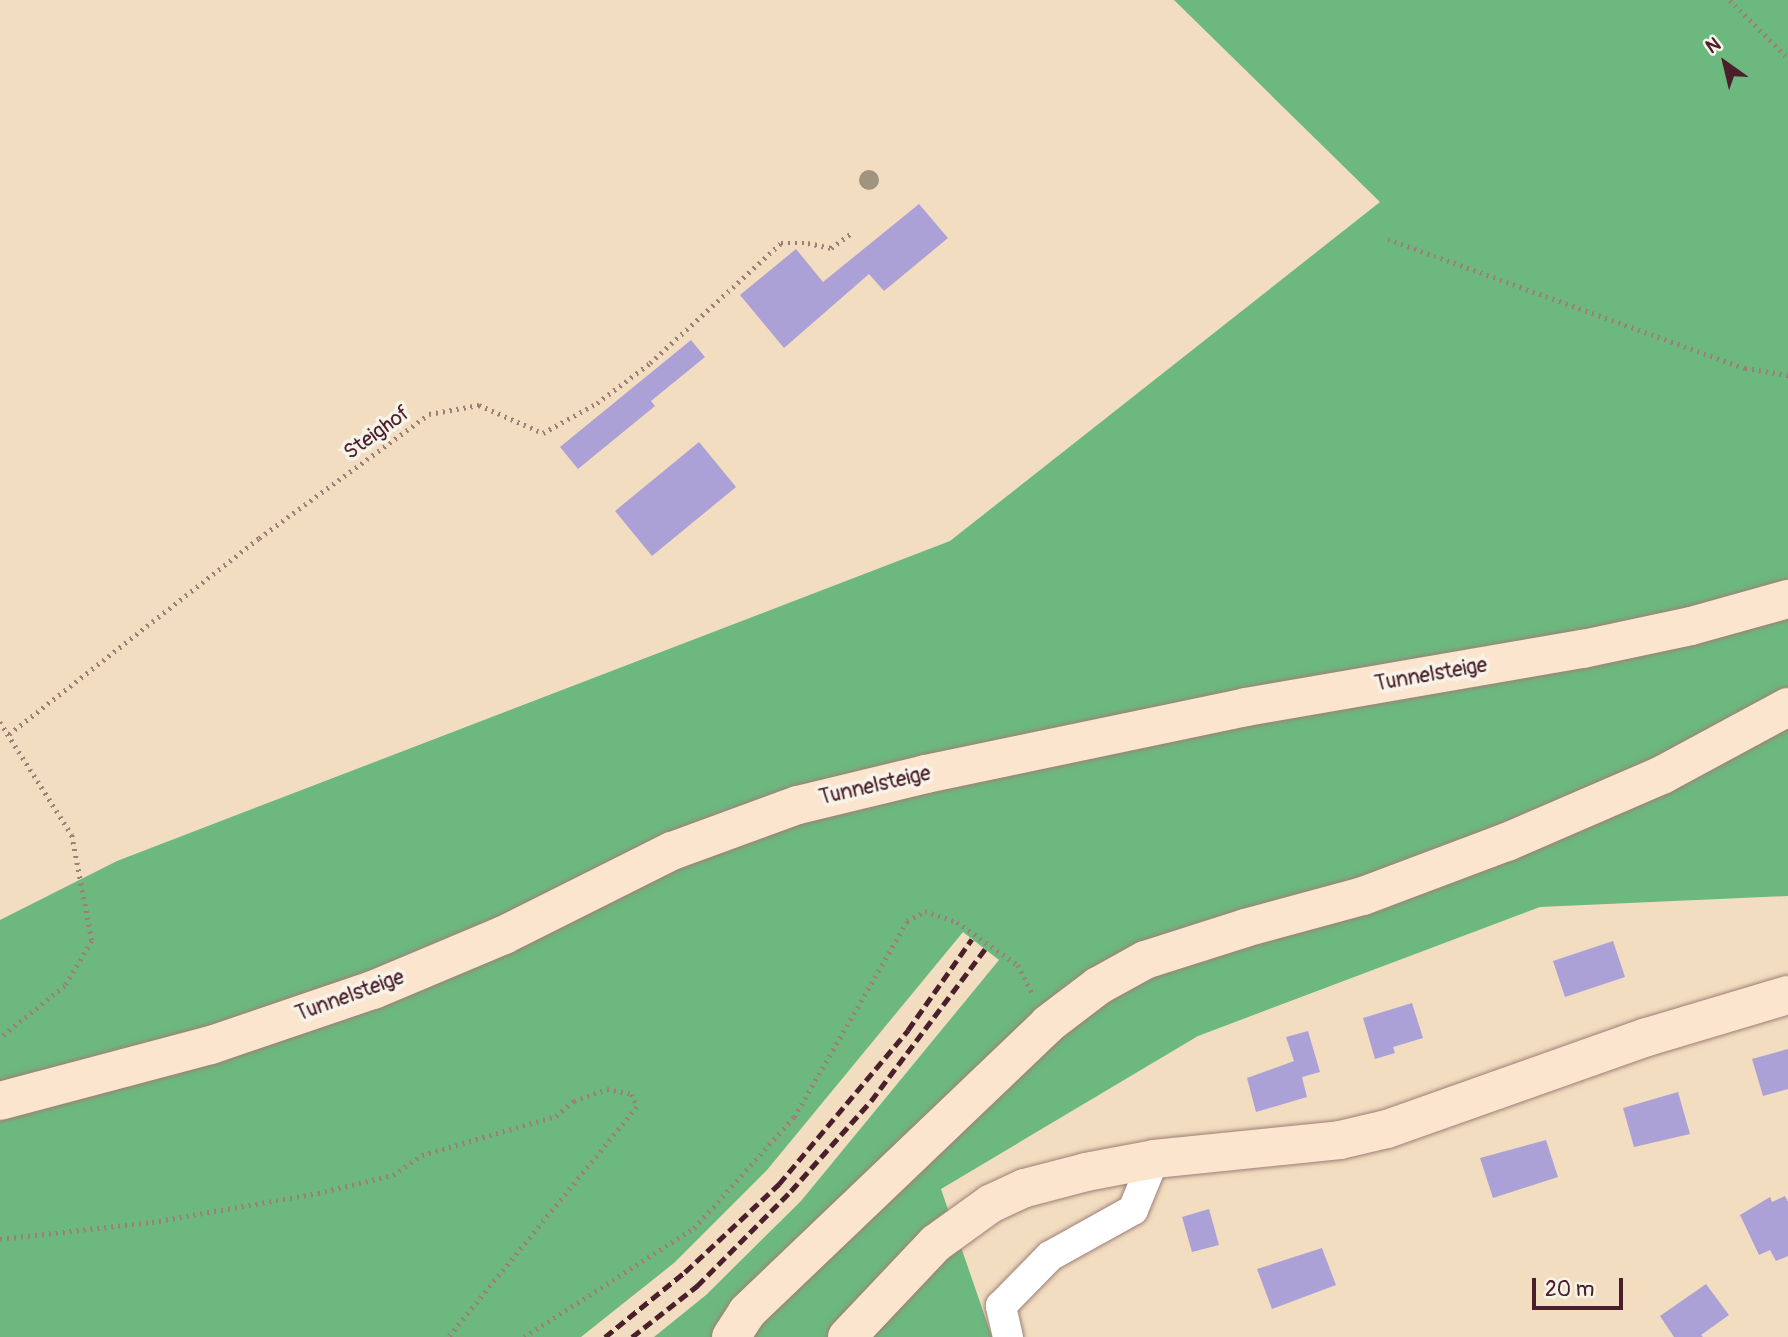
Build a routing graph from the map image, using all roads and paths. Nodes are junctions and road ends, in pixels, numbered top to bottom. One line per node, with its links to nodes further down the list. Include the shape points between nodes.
1 (1730, 0): 2 (path)
2 (1788, 58)
3 (853, 232): 9 (path, Steighof, via 831,248 781,243 650,363 597,403 543,433 479,405 429,414 259,538)
4 (1388, 239): 5 (path, via 1745,368)
5 (1788, 375)
6 (1788, 598): 13 (street, Tunnelsteige, via 1597,646 1246,707 798,804 671,851 504,935 373,990 211,1045)
7 (1788, 707): 11 (street, via 1662,775 1507,842 1363,896 1144,960 1098,986)
8 (0, 722): 9 (path)
9 (9, 734): 12 (path, via 72,835 92,940 65,986)
10 (1788, 995): 14 (street, via 1647,1037 1387,1129 1340,1140)
11 (1048, 1024): 17 (path, via 1018,965 957,922 925,911 907,921 794,1117 694,1228); 18 (street, via 747,1312)
12 (0, 1038)
13 (0, 1101)
14 (1154, 1159): 19 (street, via 1055,1179 990,1204 936,1243); 20 (street, via 1133,1210 1050,1256 1001,1306)
15 (0, 1239): 16 (path, via 152,1222 318,1193 393,1174 422,1155 556,1116 574,1101 607,1089 632,1094 637,1107)
16 (449, 1337)
17 (524, 1337)
18 (731, 1337)
19 (847, 1337)
20 (1008, 1337)

